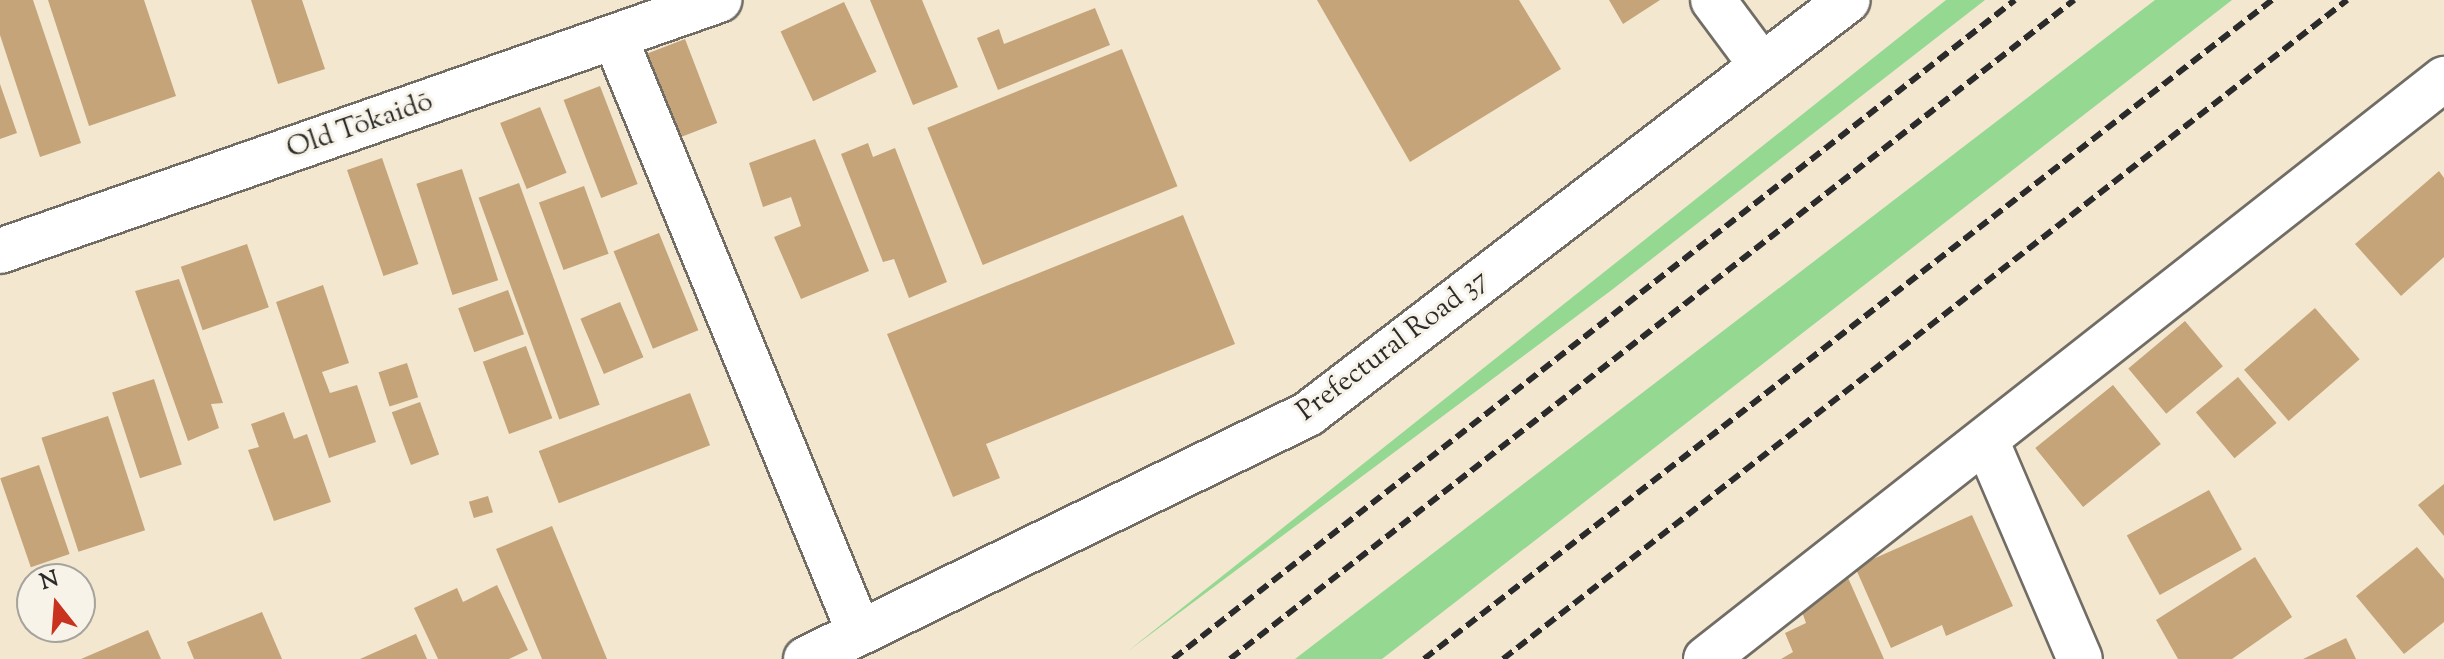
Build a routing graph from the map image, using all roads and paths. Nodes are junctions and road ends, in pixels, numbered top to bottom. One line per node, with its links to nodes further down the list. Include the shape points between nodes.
1 (719, 0): 4 (street, Old Tōkaidō)
2 (1713, 0): 5 (street)
3 (1848, 0): 5 (street, Prefectural Road 37)
4 (615, 38): 7 (street, Old Tōkaidō); 9 (street)
5 (1762, 66): 9 (street, Prefectural Road 37, via 1308,414)
6 (2444, 79): 8 (street)
7 (0, 251)
8 (1986, 440): 11 (street); 12 (street)
9 (859, 632): 10 (street, Prefectural Road 37)
10 (806, 659)
11 (1706, 659)
12 (2080, 659)

